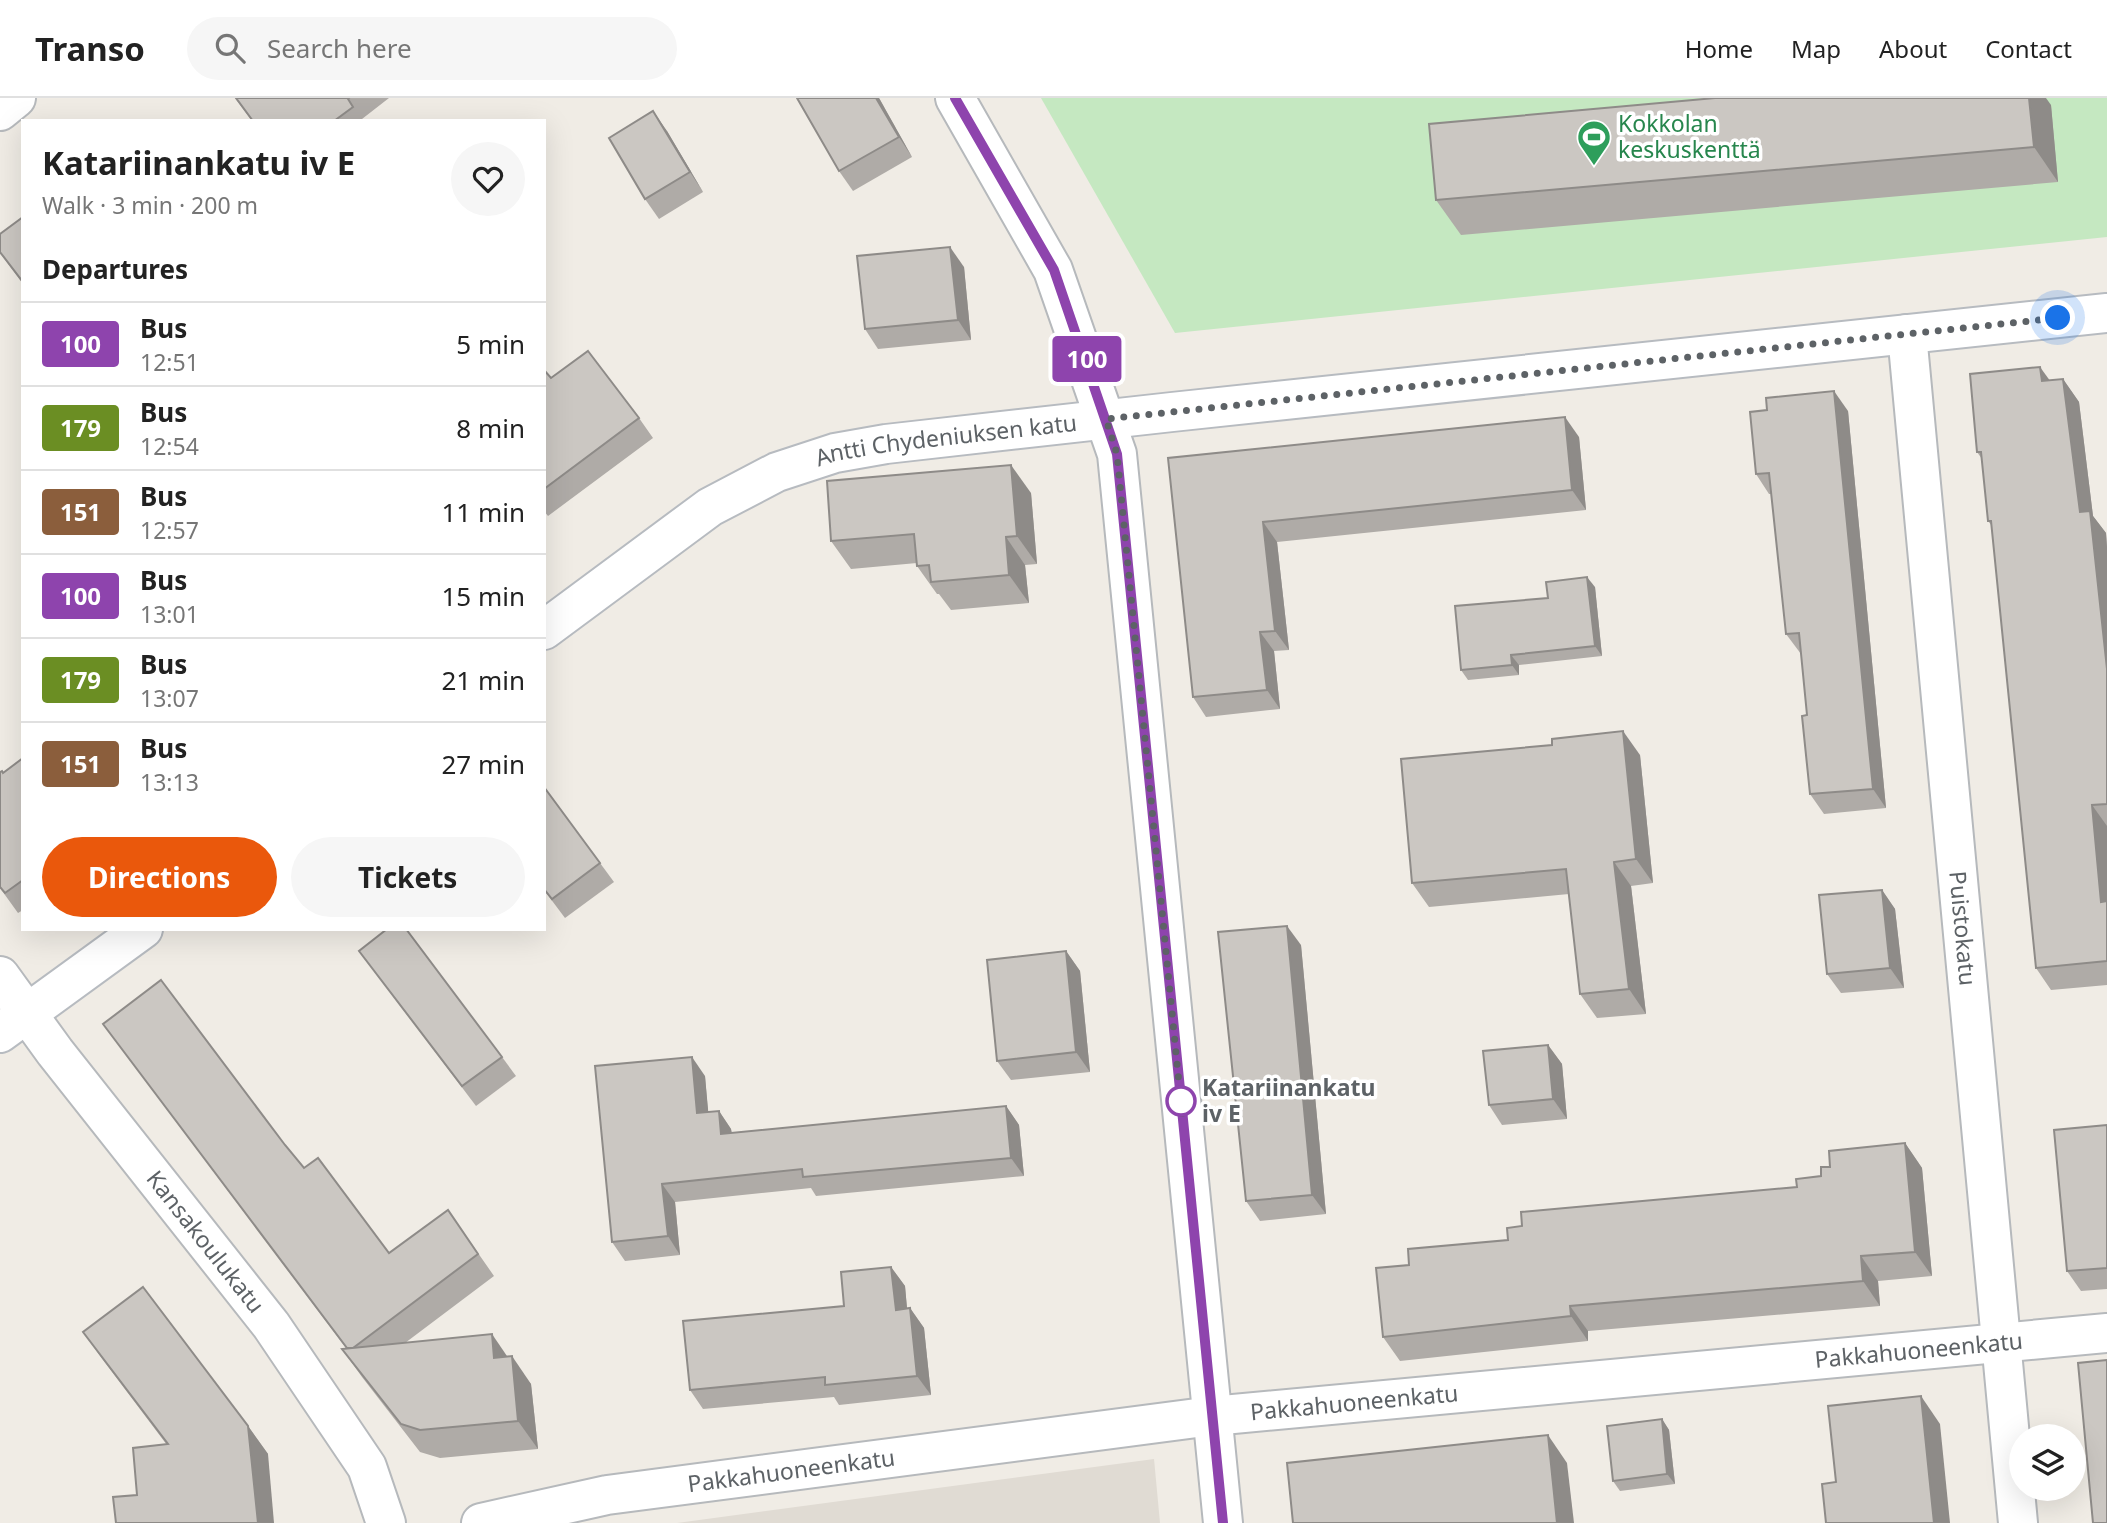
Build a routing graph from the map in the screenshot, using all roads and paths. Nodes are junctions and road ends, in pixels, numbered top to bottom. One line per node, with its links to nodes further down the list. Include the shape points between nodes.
1 (16, 98): 3 (street)
2 (955, 98): 6 (street, via 1054,270)
3 (0, 111)
4 (2107, 313): 5 (street, Antti Chydeniuksen katu)
5 (1907, 334): 6 (street, Antti Chydeniuksen katu); 12 (street, Puistokatu)
6 (1106, 419): 7 (street, Antti Chydeniuksen katu, via 886,444 835,453 777,472 710,507); 13 (street, via 1117,454)
7 (546, 629)
8 (140, 931): 10 (street)
9 (0, 976): 10 (street, Kansakoulukatu)
10 (14, 1024): 14 (street, Kansakoulukatu, via 271,1325 367,1467)
11 (2107, 1333): 12 (street, Pakkahuoneenkatu)
12 (2001, 1344): 13 (street, Pakkahuoneenkatu); 17 (street, Puistokatu)
13 (1212, 1416): 15 (street, Pakkahuoneenkatu, via 607,1495); 16 (street)
14 (386, 1523)
15 (481, 1523)
16 (1223, 1523)
17 (2018, 1523)

